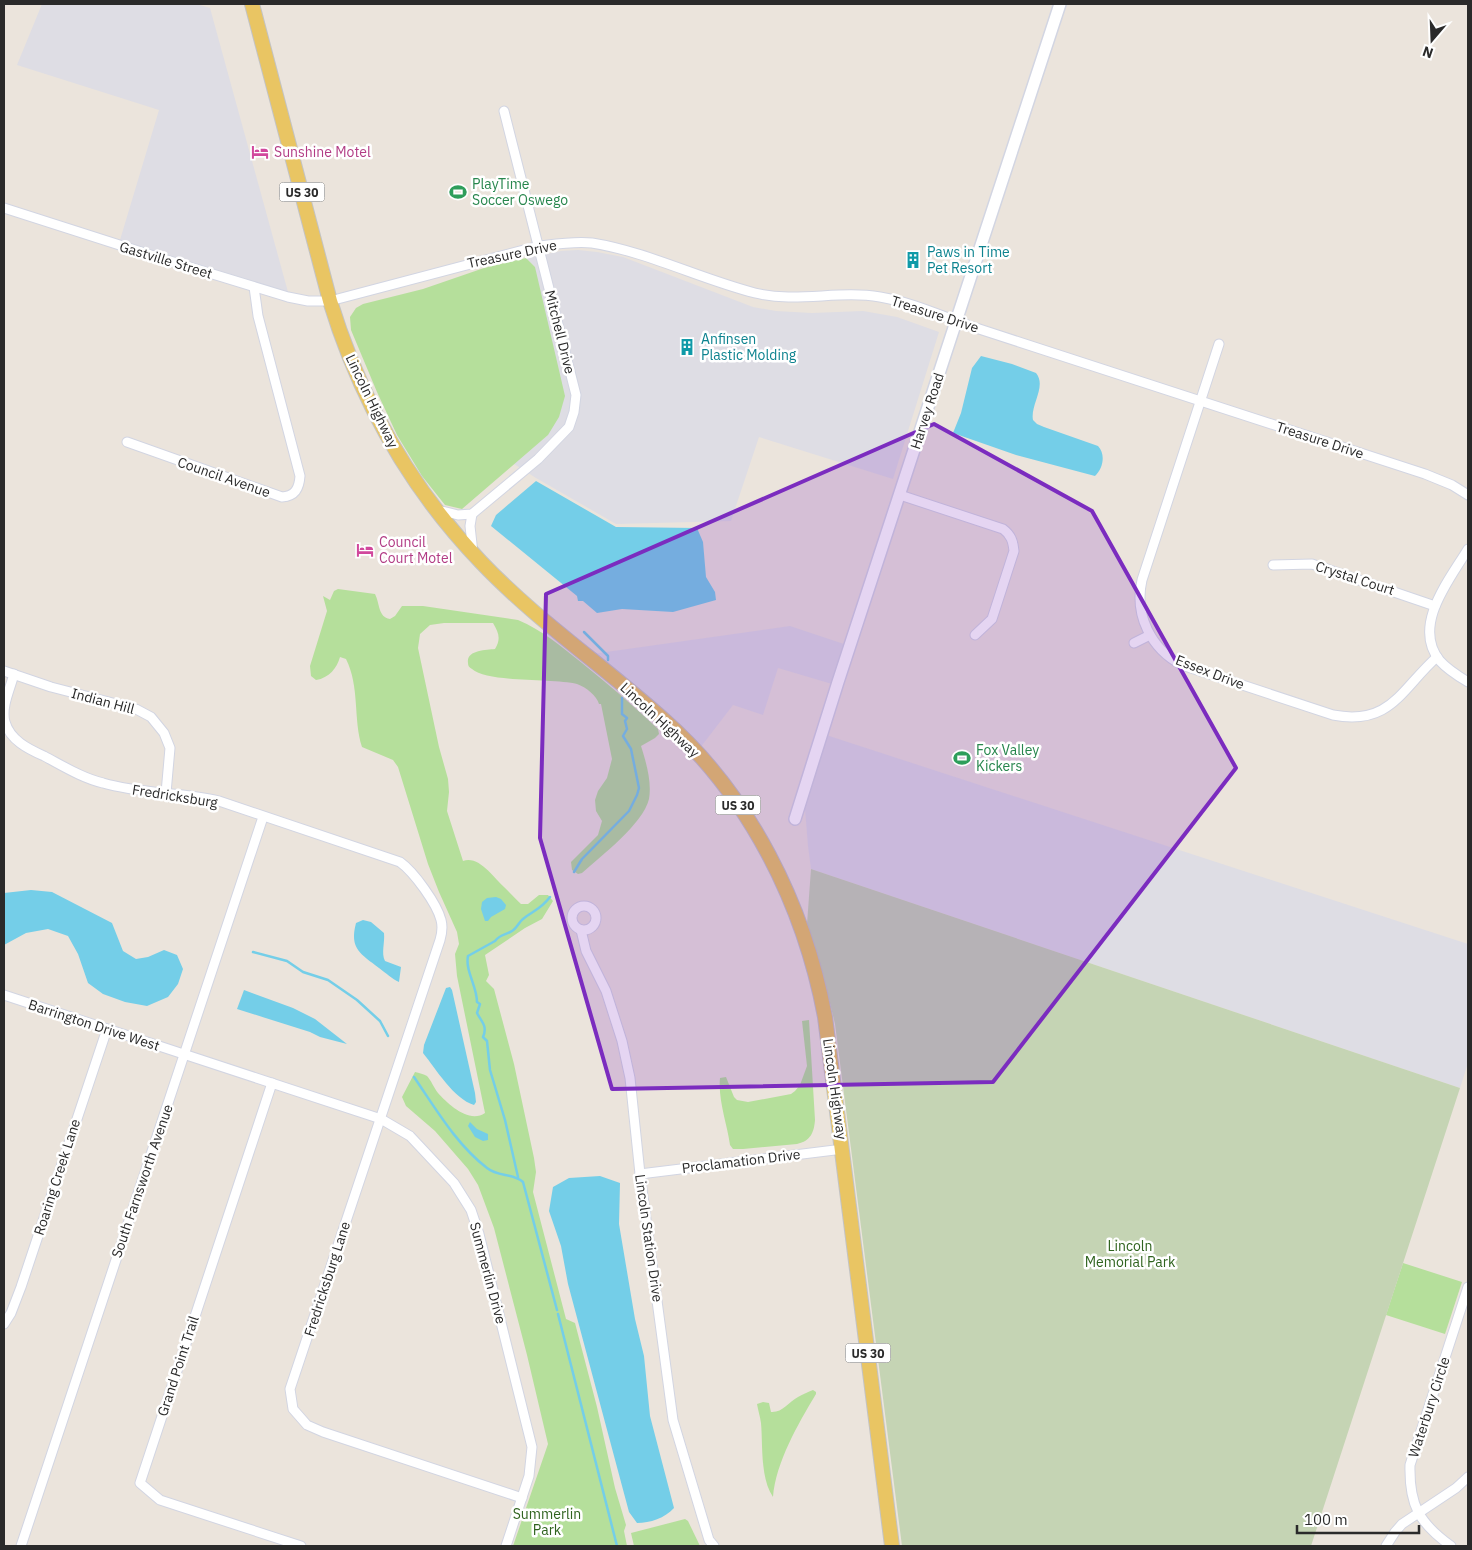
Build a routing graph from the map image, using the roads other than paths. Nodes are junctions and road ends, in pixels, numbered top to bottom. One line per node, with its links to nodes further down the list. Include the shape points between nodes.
1 (252, 4): 7 (main road, Lincoln Highway / US 30)
2 (1060, 4): 8 (street, Harvey Road)
3 (504, 111): 5 (street, Mitchell Drive)
4 (4, 208): 6 (street, Gastville Street)
5 (539, 246): 7 (street, Treasure Drive); 8 (street, Treasure Drive, via 591,243 623,250 756,293 779,297 880,297); 15 (street, Mitchell Drive, via 576,395 574,412 562,436)
6 (254, 287): 7 (street, Gastville Street, via 302,300); 11 (street, Council Avenue, via 300,476 293,495 282,497)
7 (330, 301): 14 (main road, Lincoln Highway / US 30, via 348,354 377,419)
8 (956, 321): 10 (street, Treasure Drive); 12 (street, Harvey Road)
9 (1219, 344): 10 (street, Essex Drive)
10 (1200, 401): 13 (street, Treasure Drive, via 1432,476); 21 (street, Essex Drive, via 1140,586 1140,606)
11 (127, 442)
12 (900, 495): 20 (street, via 1003,529 1009,534 1014,551 992,618); 29 (street, Harvey Road)
13 (1468, 495)
14 (436, 508): 15 (street, via 458,515); 17 (main road, Lincoln Highway / US 30)
15 (472, 514): 17 (street)
16 (1468, 549): 19 (street)
17 (473, 553): 37 (main road, Lincoln Highway / US 30, via 524,604 666,722 715,774 762,842 798,921 819,986)
18 (1273, 565): 19 (street, Crystal Court, via 1312,564)
19 (1435, 606): 23 (street, via 1430,629)
20 (975, 635)
21 (1150, 635): 22 (street); 23 (street, Essex Drive, via 1165,653 1182,665 1346,718 1373,714 1392,705)
22 (1134, 643)
23 (1437, 657): 26 (street, via 1449,670)
24 (4, 671): 25 (street, Indian Hill)
25 (14, 674): 27 (street, Indian Hill, via 136,709 151,717 164,733 170,748); 27 (street, Fredricksburg, via 4,719 8,731 17,741 101,783)
26 (1468, 682)
27 (166, 793): 28 (street, Fredricksburg, via 219,801)
28 (263, 816): 30 (street, Fredricksburg, via 400,862); 34 (street, South Farnsworth Avenue)
29 (795, 819)
30 (439, 913): 36 (street, Fredricksburg Lane, via 440,940)
31 (581, 930): 38 (street, Lincoln Station Drive, via 586,951 606,991 622,1042 630,1078)
32 (4, 995): 33 (street, Barrington Drive West)
33 (107, 1029): 34 (street, Barrington Drive West); 41 (street, Roaring Creek Lane, via 18,1294)
34 (184, 1054): 35 (street, Summerlin Drive); 45 (street, South Farnsworth Avenue)
35 (272, 1083): 36 (street, Summerlin Drive); 46 (street, Grand Point Trail, via 140,1482 160,1500)
36 (381, 1119): 43 (street, Summerlin Drive, via 414,1140 454,1183 471,1210 532,1447 529,1476); 43 (street, Fredricksburg Lane, via 290,1389 293,1409 307,1425 323,1432)
37 (842, 1149): 38 (street, Proclamation Drive); 49 (main road, Lincoln Highway / US 30)
38 (640, 1174): 48 (street, Lincoln Station Drive, via 673,1420 709,1540)
39 (1468, 1287): 40 (street, Waterbury Circle)
40 (1465, 1307): 44 (street, Waterbury Circle, via 1410,1465 1411,1491)
41 (4, 1324)
42 (1468, 1477): 44 (street)
43 (522, 1498): 47 (street, Summerlin Drive)
44 (1418, 1513): 50 (street, via 1395,1532); 51 (street, Waterbury Circle, via 1436,1535)
45 (21, 1546)
46 (301, 1546)
47 (506, 1546)
48 (714, 1546)
49 (892, 1546)
50 (1386, 1546)
51 (1451, 1546)

